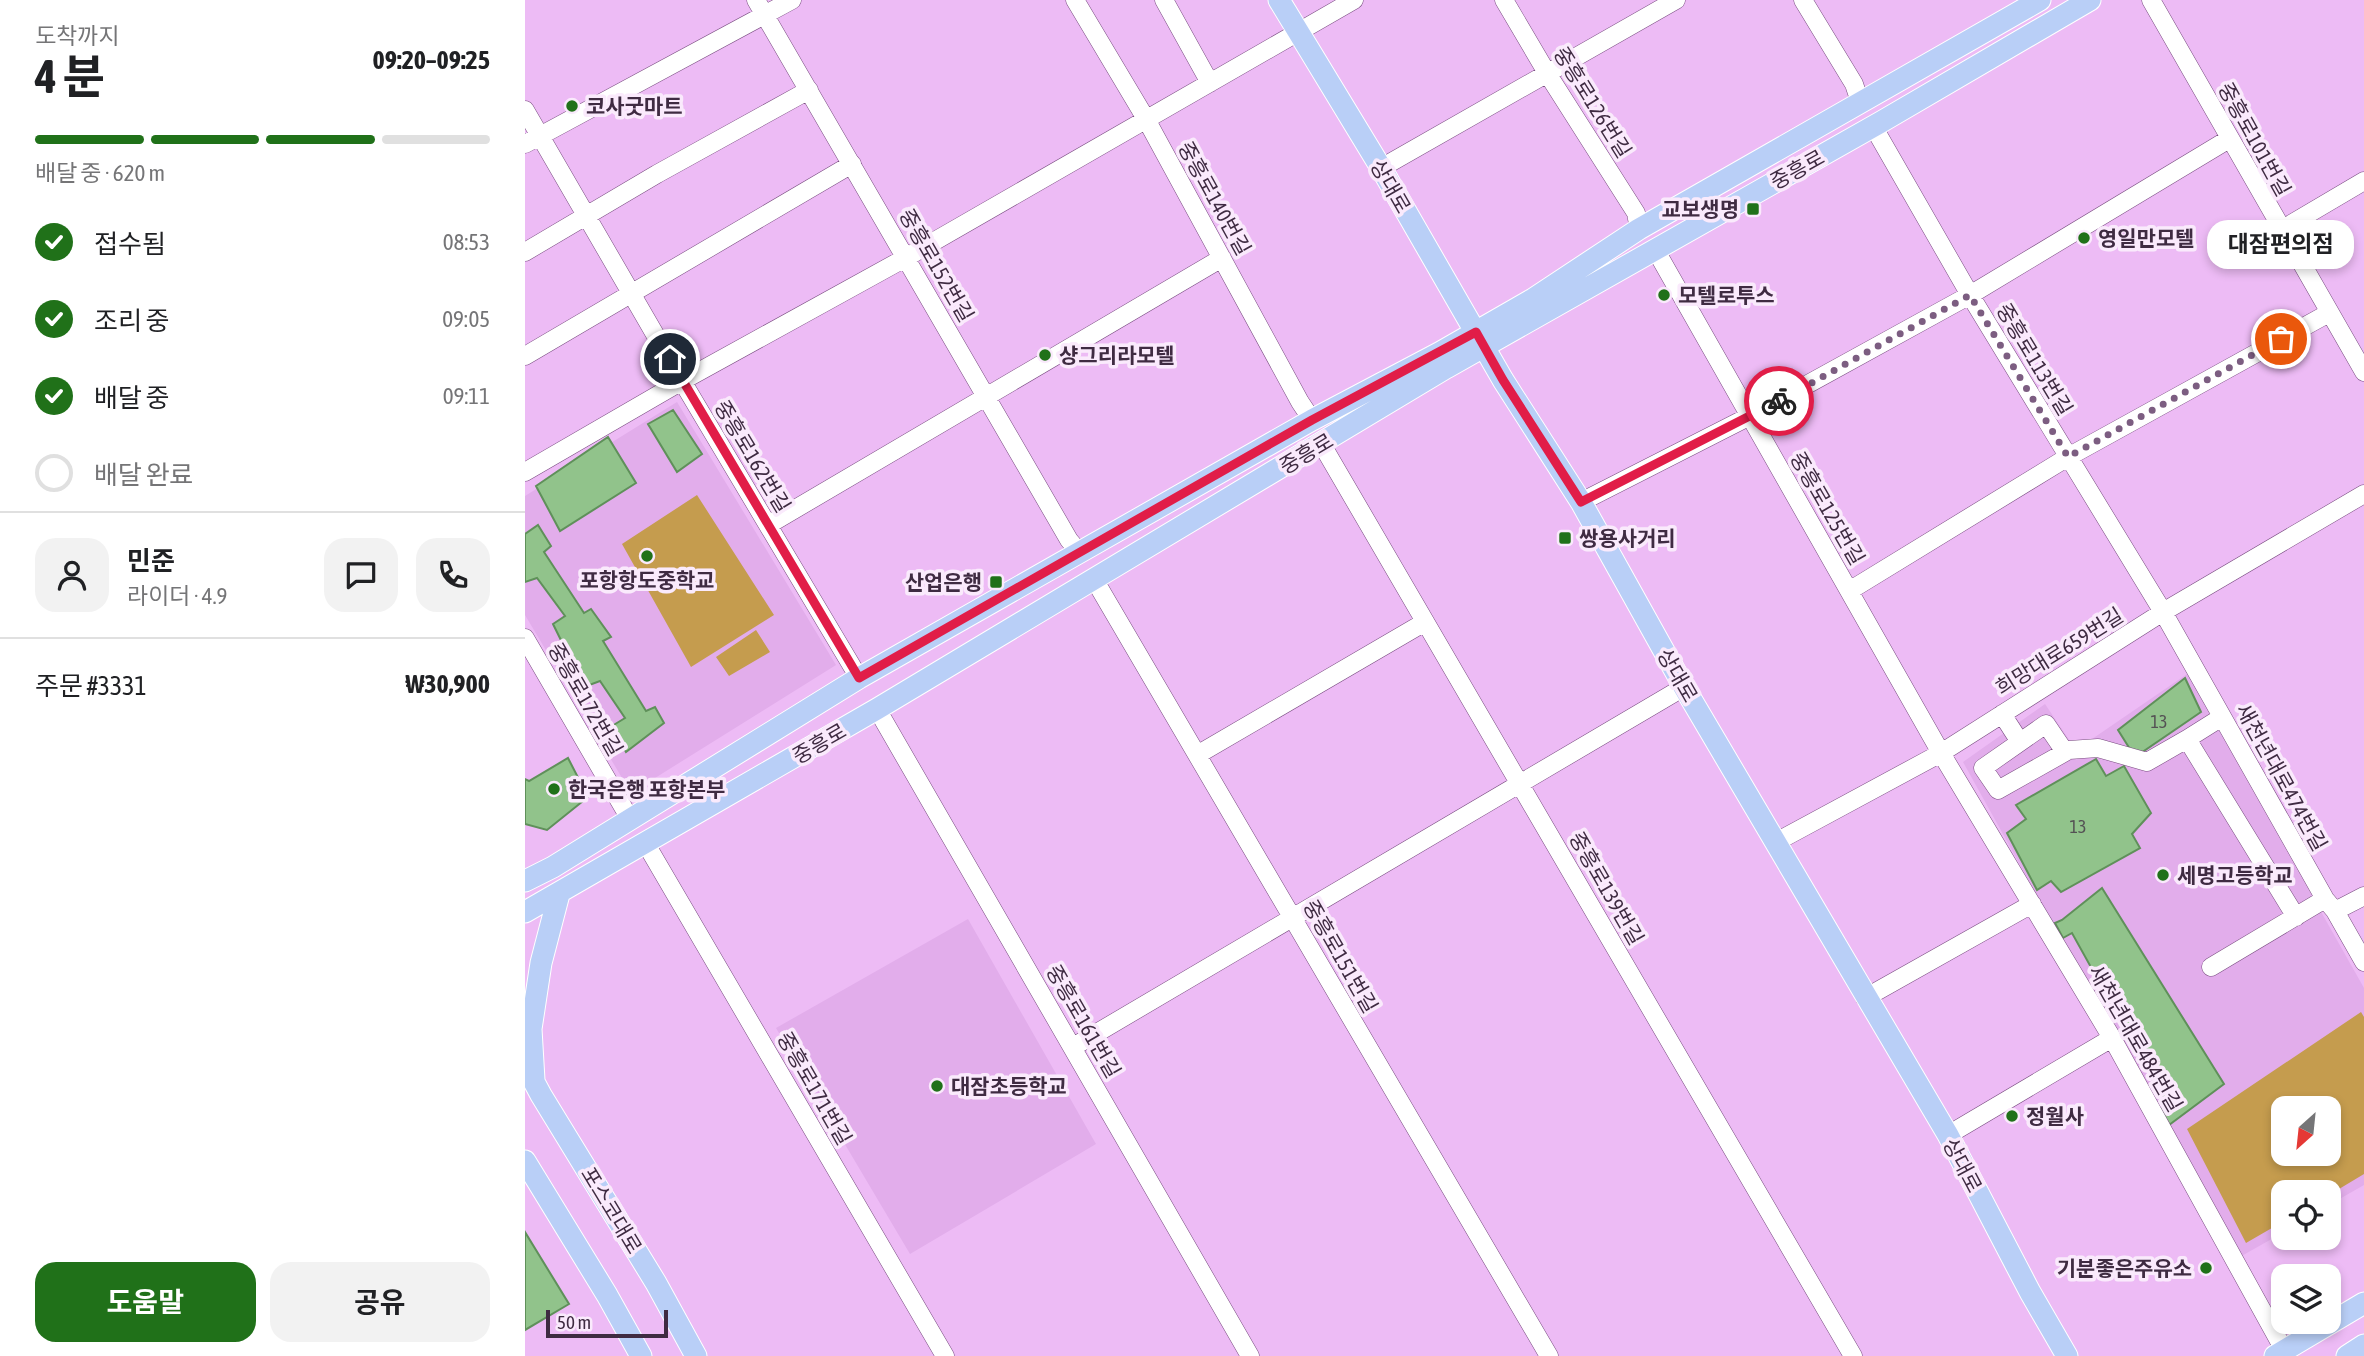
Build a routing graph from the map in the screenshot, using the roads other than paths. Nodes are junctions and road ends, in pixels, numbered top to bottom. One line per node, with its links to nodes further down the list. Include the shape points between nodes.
1 (792, 0): 12 (street)
2 (1075, 0): 19 (street, 중흥로140번길)
3 (1164, 0): 15 (street)
4 (1279, 0): 13 (main road, 상대로)
5 (1354, 0): 13 (street)
6 (1504, 0): 14 (street, 중흥로126번길)
7 (1676, 0): 14 (street)
8 (1803, 0): 17 (street)
9 (2040, 0): 17 (main road, 중흥로)
10 (2090, 0): 20 (main road, 중흥로)
11 (2151, 0): 22 (street, 중흥로101번길)
12 (760, 8): 16 (street, 중흥로152번길); 21 (street)
13 (1298, 34): 15 (street); 24 (main road, 상대로)
14 (1547, 73): 24 (street); 27 (street, 중흥로126번길, via 1636,213)
15 (1210, 83): 19 (street)
16 (809, 90): 23 (street, 중흥로152번길); 26 (street)
17 (1860, 102): 27 (main road, 중흥로)
18 (525, 110): 21 (street, 중흥로162번길)
19 (1146, 119): 31 (street); 32 (street, 중흥로140번길)
20 (1873, 126): 29 (main road, 중흥로); 34 (street, 중흥로113번길)
21 (532, 139): 26 (street, 중흥로162번길)
22 (2229, 139): 28 (street, 중흥로101번길); 34 (street)
23 (852, 164): 31 (street, 중흥로152번길); 33 (street)
24 (1381, 168): 36 (main road, 상대로)
25 (2364, 181): 28 (street)
26 (586, 216): 30 (street); 33 (street, 중흥로162번길)
27 (1639, 229): 36 (main road, 중흥로)
28 (2281, 230): 35 (street, 중흥로101번길)
29 (1655, 249): 36 (main road, 중흥로); 41 (street, 중흥로125번길)
30 (525, 252)
31 (907, 257): 39 (street); 40 (street, 중흥로152번길)
32 (1222, 258): 40 (street); 42 (street, 중흥로140번길)
33 (631, 294): 37 (street); 39 (street, 중흥로162번길)
34 (1970, 295): 41 (street); 44 (street, 중흥로113번길)
35 (2329, 313): 38 (street, 중흥로101번길); 44 (street)
36 (1480, 339): 42 (main road, 중흥로); 43 (main road, 중흥로); 47 (main road, 상대로)
37 (525, 356)
38 (2364, 372)
39 (682, 381): 45 (street); 48 (street, 중흥로162번길)
40 (987, 396): 48 (street); 49 (street, 중흥로152번길)
41 (1750, 416): 47 (street); 51 (street, 중흥로125번길)
42 (1312, 420): 49 (main road, 중흥로)
43 (1321, 443): 50 (main road, 중흥로); 53 (street, 중흥로139번길)
44 (2068, 457): 51 (street); 52 (street, 중흥로113번길)
45 (525, 471)
46 (2364, 494): 52 (street, 희망대로659번길)
47 (1581, 502): 56 (main road, 상대로)
48 (768, 525): 55 (street, 중흥로162번길)
49 (1079, 552): 55 (main road, 중흥로)
50 (1094, 579): 57 (main road, 중흥로); 64 (street, 중흥로151번길)
51 (1849, 591): 62 (street, 중흥로125번길)
52 (2163, 612): 58 (street, 희망대로659번길); 59 (street, 새천년대로474번길)
53 (1425, 622): 64 (street); 65 (street, 중흥로139번길)
54 (525, 638): 66 (street, 중흥로172번길)
55 (859, 678): 66 (main road, 중흥로)
56 (1684, 687): 65 (street); 67 (main road, 상대로)
57 (877, 709): 68 (main road, 중흥로); 81 (street, 중흥로161번길)
58 (2002, 714): 61 (street); 62 (street, 희망대로659번길)
59 (2222, 718): 60 (street); 73 (street, 새천년대로474번길)
60 (2187, 739): 63 (street, via 2147,762 2098,748); 76 (street)
61 (2020, 742): 63 (street, via 2046,723); 63 (street, via 1983,768 1998,790)
62 (1941, 752): 67 (street, 희망대로659번길); 72 (street, 새천년대로484번길)
63 (2065, 752)
64 (1197, 755): 75 (street, 중흥로151번길)
65 (1519, 783): 75 (street); 94 (street, 중흥로139번길)
66 (630, 819): 69 (main road, 중흥로)
67 (1776, 842): 79 (main road, 상대로)
68 (646, 844): 70 (main road, 중흥로); 91 (street, 중흥로171번길)
69 (527, 879)
70 (559, 894): 74 (main road, 중흥로); 82 (main road, via 541,963 531,1028)
71 (2364, 896): 73 (street)
72 (2032, 904): 79 (street); 80 (street, 새천년대로484번길)
73 (2330, 905): 76 (street); 77 (street, 새천년대로474번길)
74 (525, 912)
75 (1292, 916): 81 (street); 93 (street, 중흥로151번길)
76 (2296, 917): 78 (street)
77 (2364, 962)
78 (2211, 967)
79 (1865, 998): 83 (main road, 상대로)
80 (2112, 1038): 83 (street); 88 (street, 새천년대로484번길)
81 (1073, 1047): 92 (street, 중흥로161번길)
82 (530, 1074): 90 (main road, 포스코대로)
83 (1948, 1135): 95 (main road, 상대로)
84 (525, 1161): 89 (main road)
85 (2364, 1303): 88 (main road)
86 (2364, 1345): 96 (main road)
87 (2364, 1352): 97 (street)
88 (2280, 1353)
89 (641, 1356)
90 (696, 1356)
91 (945, 1356)
92 (1250, 1356)
93 (1549, 1356)
94 (1853, 1356)
95 (2067, 1356)
96 (2347, 1356)
97 (2354, 1356)

